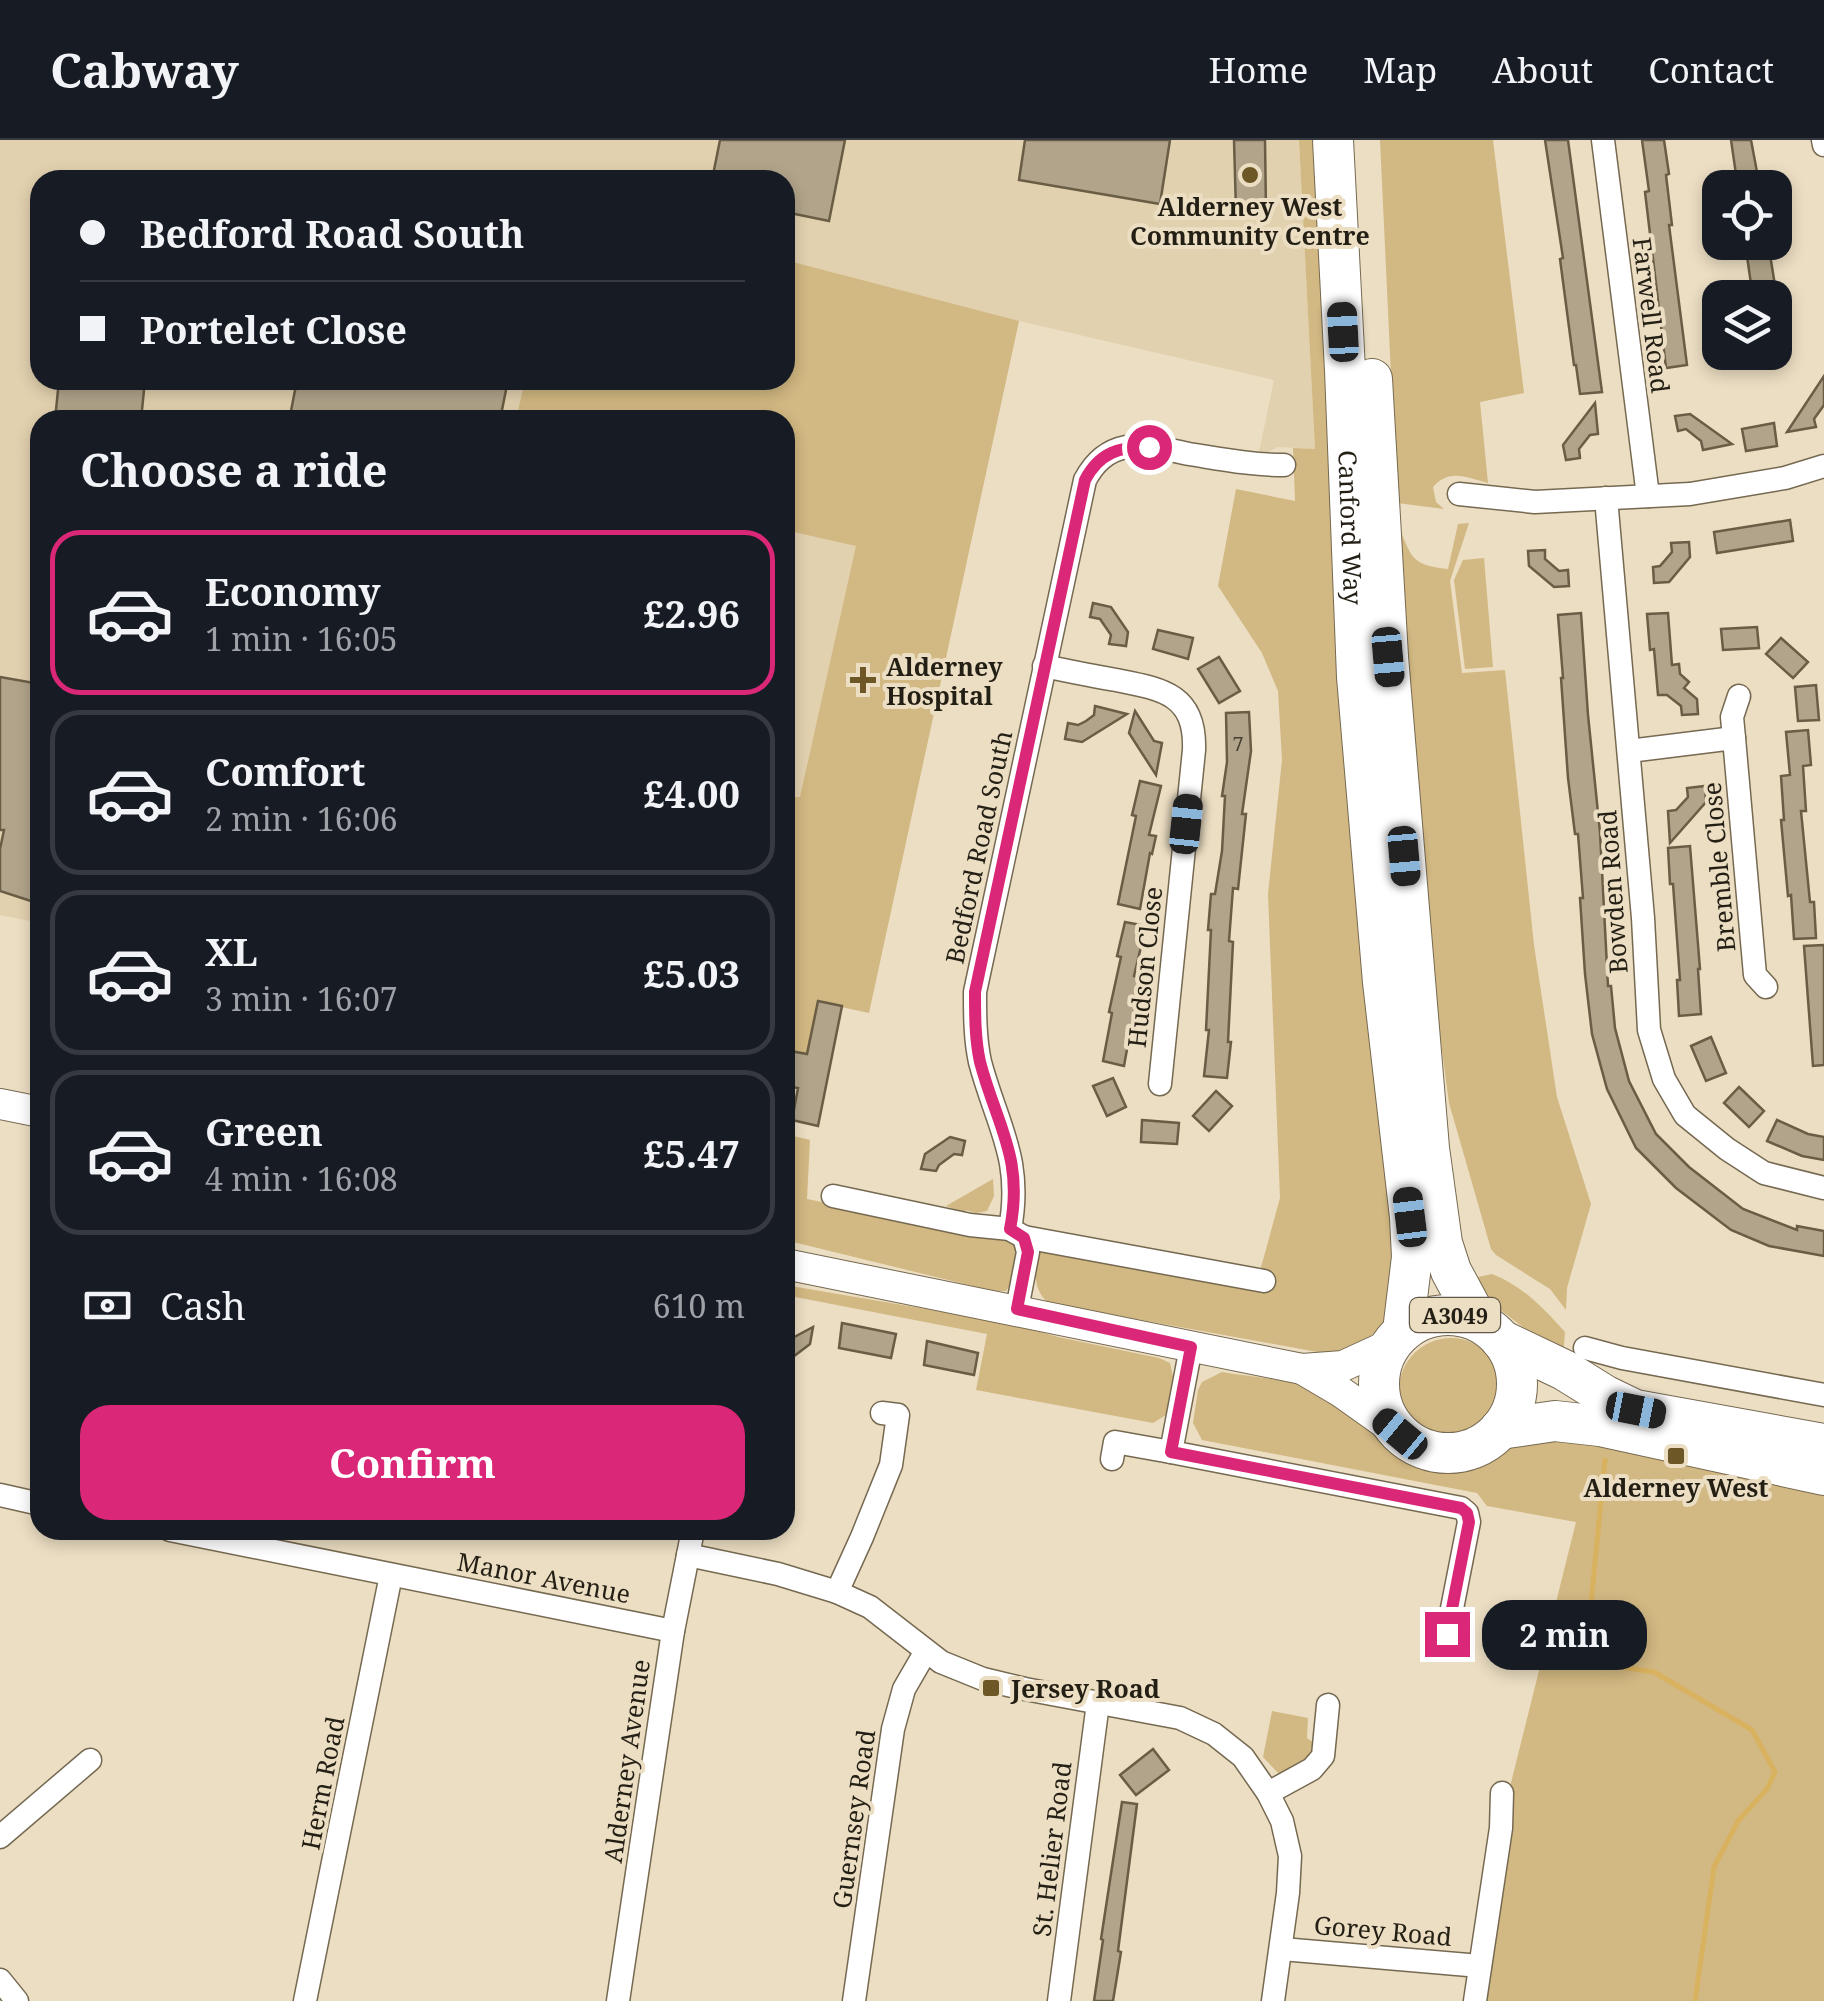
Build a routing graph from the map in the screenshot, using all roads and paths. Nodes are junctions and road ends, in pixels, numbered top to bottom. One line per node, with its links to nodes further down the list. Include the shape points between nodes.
1 (1333, 140): 24 (highway, Canford Way / A3049, via 1357,677 1410,1217 1412,1257)
2 (1358, 140): 23 (highway, Canford Way / A3049, via 1388,657 1430,1148 1442,1243)
3 (1603, 140): 7 (street, Farwell Road)
4 (1284, 465): 9 (street, Bedford Road South, via 1130,446 1103,456 1080,495)
5 (1824, 466): 7 (street, via 1785,478)
6 (1459, 494): 8 (street, via 1535,502)
7 (1648, 496): 8 (street)
8 (1606, 498): 12 (street, Bowden Road)
9 (1044, 666): 14 (street, Hudson Close, via 1159,689 1178,700 1195,732); 19 (street, Bedford Road South, via 975,992 980,1062 1013,1164)
10 (1739, 696): 11 (street, Bremble Close)
11 (1734, 738): 12 (street); 13 (street, Bremble Close, via 1755,975)
12 (1629, 751): 17 (street, Bowden Road, via 1649,1030 1664,1079 1685,1115 1727,1148 1764,1173)
13 (1766, 987)
14 (1160, 1085)
15 (0, 1104): 16 (main road)
16 (30, 1110)
17 (1824, 1188)
18 (833, 1196): 19 (street)
19 (1017, 1233): 21 (street); 22 (street, Bedford Road South, via 1028,1252)
20 (795, 1266): 22 (main road)
21 (1264, 1281)
22 (1017, 1309): 25 (main road)
23 (1490, 1330): 24 (highway, A3049, via 1452,1314 1426,1318); 30 (highway, A3049, via 1513,1361 1517,1385); 32 (highway, A3049, via 1636,1410)
24 (1397, 1338): 27 (main road, via 1343,1366); 31 (highway, A3049, via 1381,1366 1379,1391)
25 (1191, 1347): 27 (main road); 34 (street)
26 (1584, 1348): 28 (street)
27 (1302, 1369): 31 (main road)
28 (1824, 1395)
29 (882, 1413): 42 (street, via 898,1415 891,1464)
30 (1500, 1429): 31 (highway, via 1463,1452 1440,1453); 35 (highway, via 1555,1421 1600,1426)
31 (1400, 1434)
32 (1824, 1444)
33 (1113, 1451): 34 (street)
34 (1171, 1452): 44 (street, via 1461,1508 1469,1522)
35 (1824, 1475)
36 (0, 1496): 37 (street)
37 (30, 1502)
38 (219, 1540): 41 (street, Manor Avenue)
39 (691, 1540): 40 (street, Alderney Avenue)
40 (688, 1555): 42 (street); 43 (street, Alderney Avenue)
41 (391, 1575): 43 (street, Manor Avenue); 56 (street, Herm Road)
42 (837, 1592): 45 (street, via 870,1607)
43 (673, 1631): 57 (street, Alderney Avenue)
44 (1446, 1634)
45 (926, 1651): 46 (street, via 983,1678); 58 (street, Guernsey Road, via 904,1689 893,1729)
46 (1098, 1703): 49 (street, via 1180,1718 1214,1734 1242,1757); 59 (street, St. Helier Road)
47 (1328, 1706): 49 (street, via 1323,1756)
48 (90, 1760): 51 (street)
49 (1268, 1793): 52 (street, via 1290,1856)
50 (1502, 1793): 53 (street)
51 (0, 1837)
52 (1282, 1949): 53 (street, Gorey Road); 60 (street)
53 (1480, 1966): 61 (street)
54 (0, 1980): 55 (street)
55 (17, 2001)
56 (306, 2001)
57 (618, 2001)
58 (854, 2001)
59 (1059, 2001)
60 (1273, 2001)
61 (1475, 2001)

